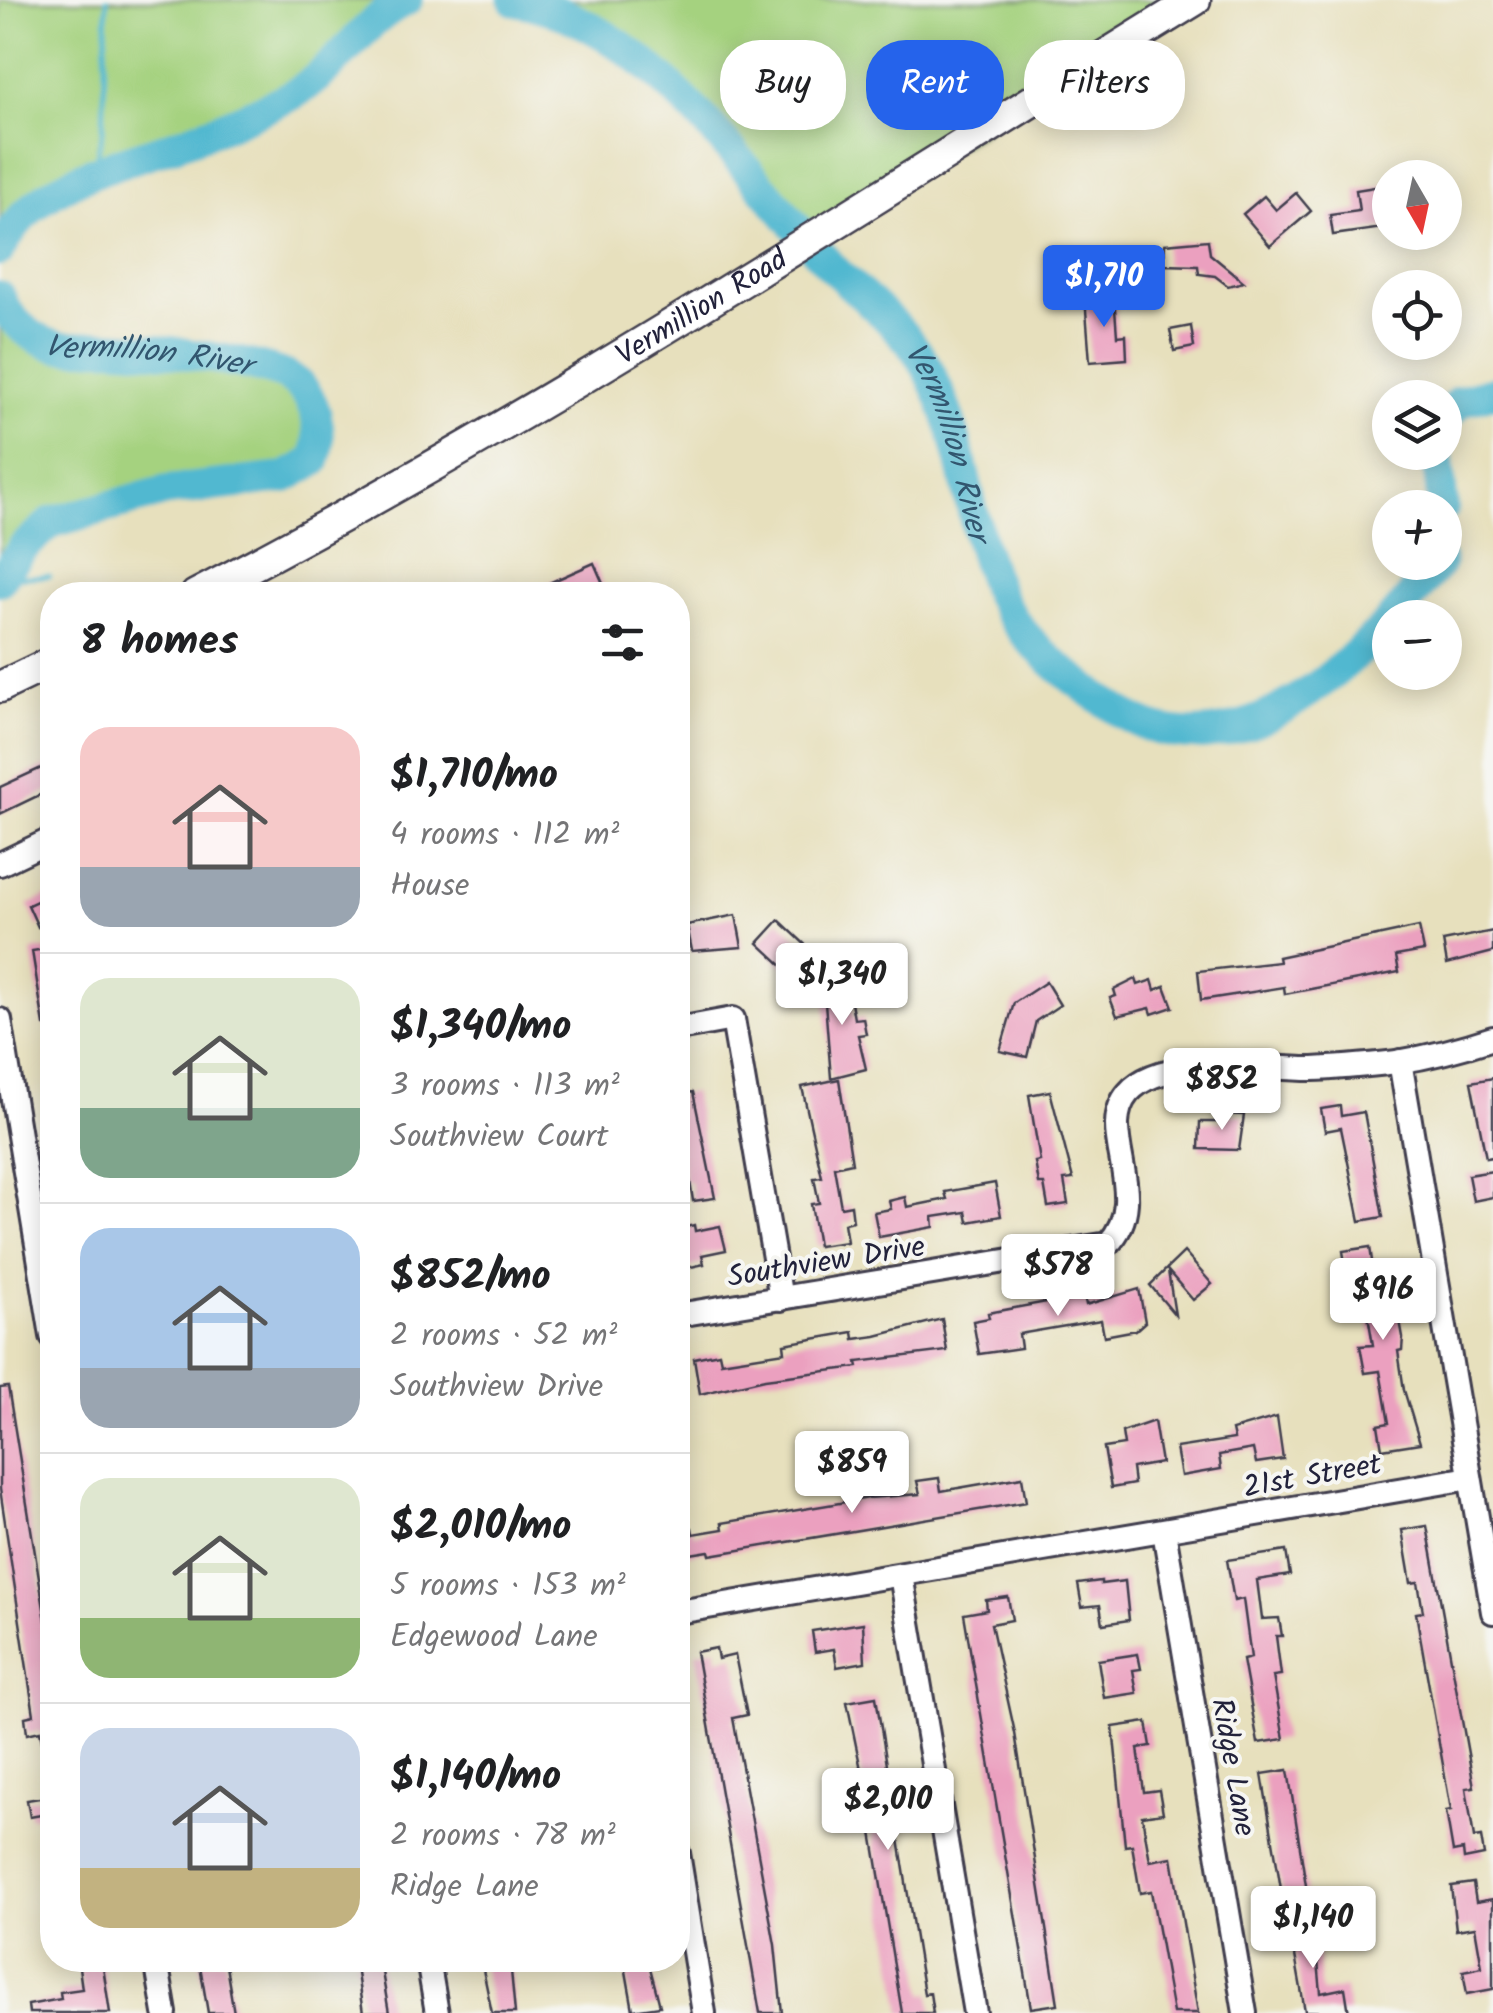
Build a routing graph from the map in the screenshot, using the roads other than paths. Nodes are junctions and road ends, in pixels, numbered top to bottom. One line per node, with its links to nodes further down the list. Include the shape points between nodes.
1 (1195, 0): 2 (main road, Vermillion Road)
2 (1162, 8): 3 (main road, Vermillion Road, via 756,275 416,478)
3 (220, 582)
4 (40, 668): 5 (main road)
5 (0, 687)
6 (40, 845): 7 (street)
7 (0, 864)
8 (0, 1020): 12 (street)
9 (690, 1026): 13 (street, via 733,1019)
10 (1493, 1038): 11 (street, Southview Drive)
11 (1400, 1061): 13 (street, Southview Drive, via 1316,1069 1210,1066 1153,1077 1128,1092 1117,1114 1129,1207 1122,1230 1108,1244); 15 (street)
12 (40, 1263)
13 (781, 1299): 14 (street, Southview Drive)
14 (690, 1314)
15 (1470, 1478): 16 (street, 21st Street); 19 (street)
16 (1164, 1531): 17 (street, 21st Street); 27 (street, Ridge Lane)
17 (901, 1575): 18 (street, 21st Street); 26 (street)
18 (690, 1610)
19 (1493, 1612)
20 (690, 1926): 25 (street)
21 (158, 1972): 23 (street)
22 (430, 1972): 24 (street)
23 (165, 2013)
24 (437, 2013)
25 (704, 2013)
26 (974, 2013)
27 (1245, 2013)

